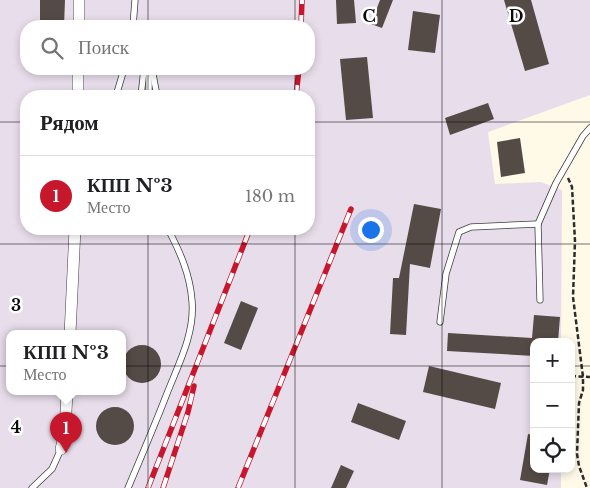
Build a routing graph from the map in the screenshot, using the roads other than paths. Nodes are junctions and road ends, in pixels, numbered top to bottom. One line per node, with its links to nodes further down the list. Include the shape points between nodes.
1 (79, 0): 3 (street)
2 (135, 0): 4 (lane)
3 (79, 20)
4 (133, 20)
5 (78, 75): 10 (street)
6 (122, 75): 11 (lane)
7 (143, 75): 12 (lane)
8 (151, 75): 13 (lane)
9 (152, 75): 14 (lane)
10 (78, 90)
11 (118, 90)
12 (142, 90)
13 (149, 90)
14 (156, 90)
15 (590, 128): 16 (lane, via 564,170)
16 (538, 224): 19 (lane); 20 (lane, via 471,227 459,232 446,274)
17 (75, 235): 21 (street)
18 (171, 235): 25 (lane, via 189,278 192,323)
19 (540, 300)
20 (440, 322)
21 (70, 330)
22 (67, 395): 23 (street)
23 (61, 448): 24 (lane, via 52,469)
24 (32, 488)
25 (128, 488)

